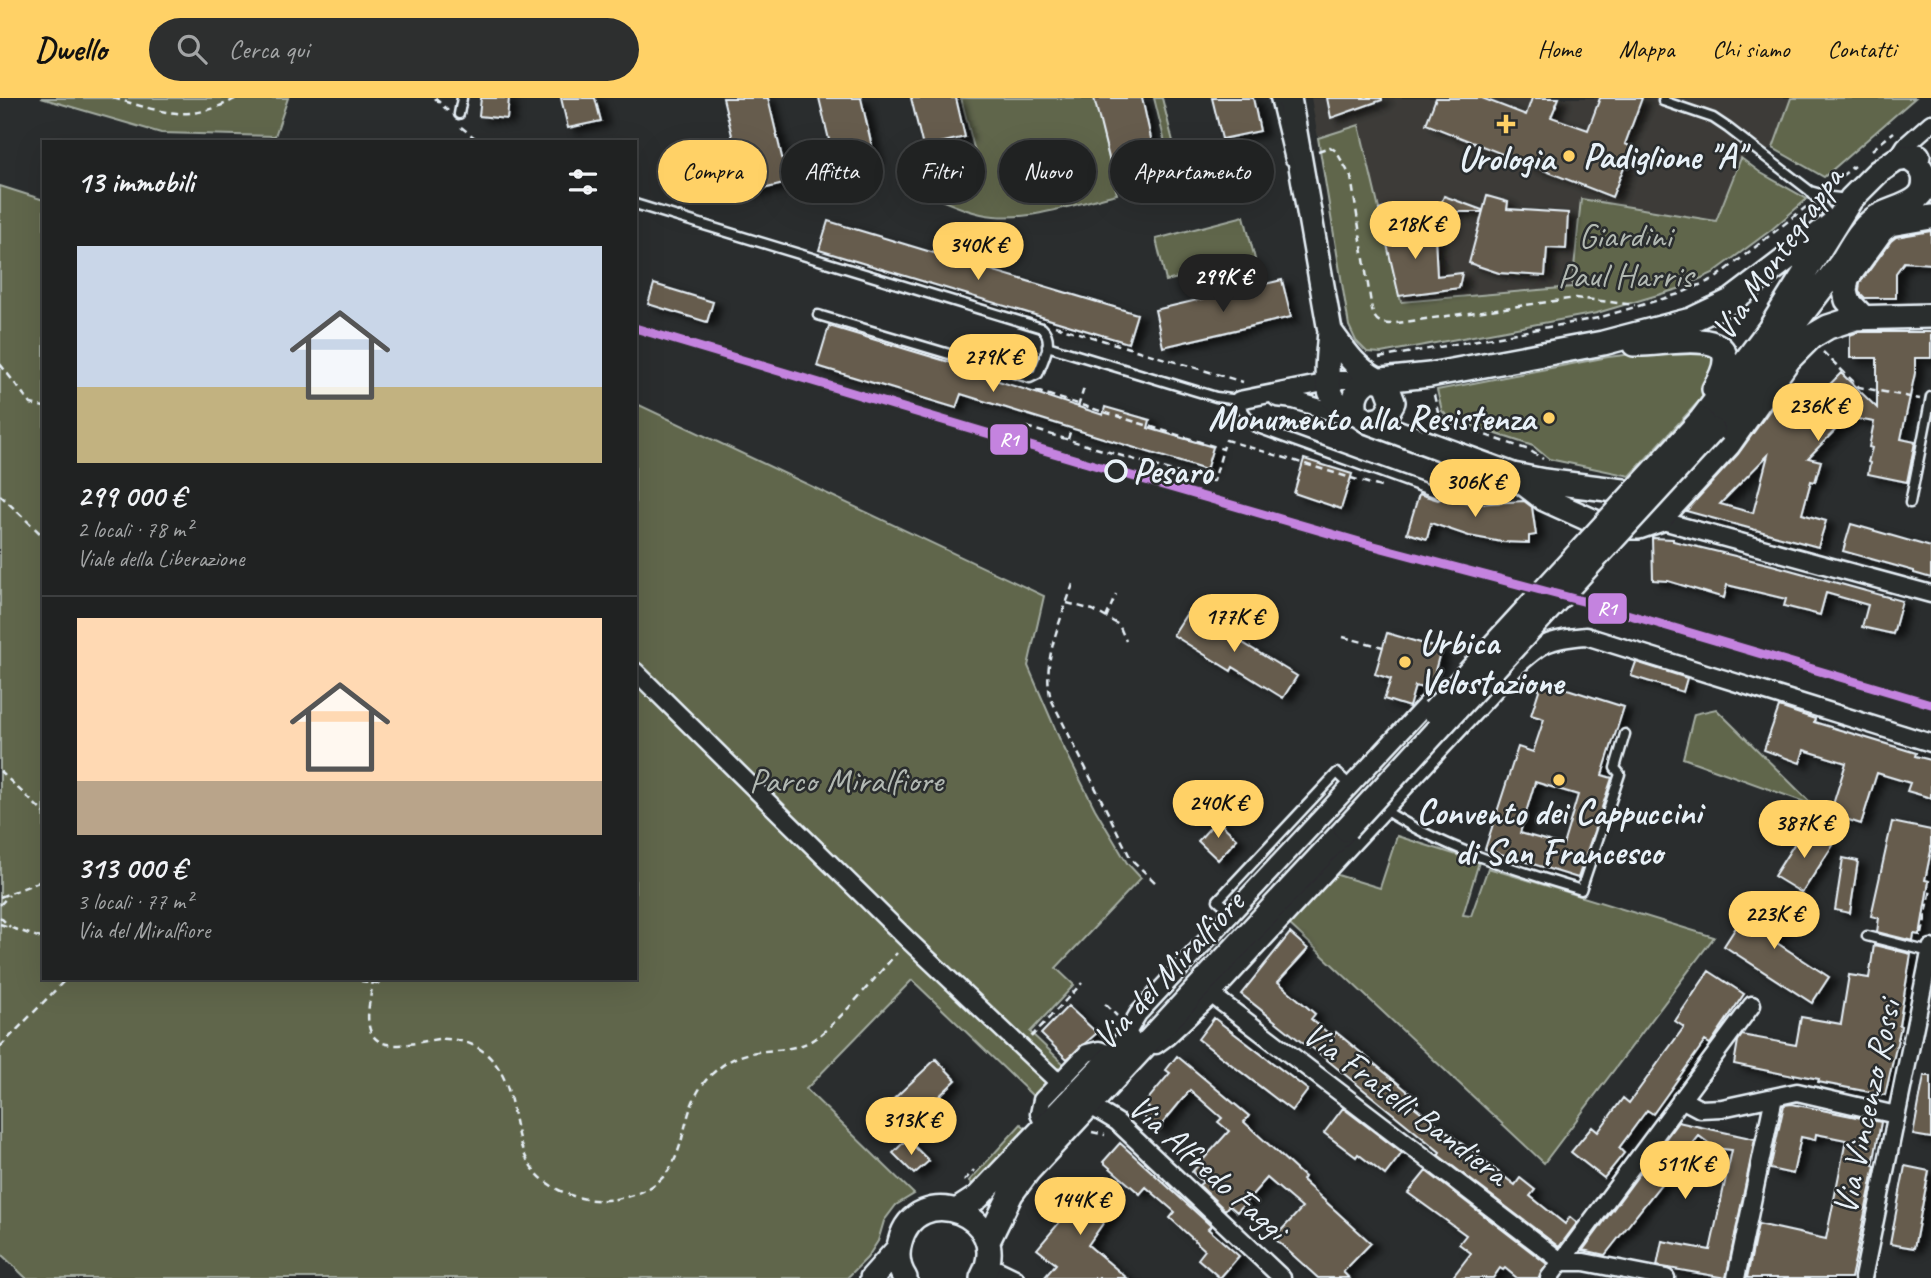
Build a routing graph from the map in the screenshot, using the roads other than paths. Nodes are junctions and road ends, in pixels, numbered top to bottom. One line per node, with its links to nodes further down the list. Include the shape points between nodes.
1 (462, 98): 5 (lane)
2 (1275, 98): 8 (lane, via 1287,152)
3 (1289, 98): 8 (street, via 1300,133)
4 (1664, 98): 9 (lane, via 1713,118)
5 (459, 114)
6 (1931, 124): 7 (street, via 1905,146)
7 (1917, 157): 10 (street, Via Montegrappa, via 1878,172); 13 (street, Via Montegrappa, via 1924,177 1920,196 1872,220)
8 (1305, 185): 17 (street)
9 (1810, 191): 10 (lane); 13 (lane)
10 (1851, 199): 13 (street, Via Montegrappa)
11 (637, 205): 19 (lane, via 1042,328)
12 (1931, 218): 13 (street, via 1891,224)
13 (1839, 251): 15 (street, via 1847,300); 18 (street, via 1690,320); 21 (street, Via Montegrappa); 30 (street, Via Montegrappa, via 1816,258)
14 (818, 315): 19 (lane, via 1030,378 1038,374)
15 (1862, 316): 16 (street); 21 (street, via 1806,327)
16 (1931, 316)
17 (1330, 331): 22 (street, via 1362,371); 23 (street)
18 (1603, 343): 24 (street); 30 (street, via 1714,342 1726,362 1708,399)
19 (1047, 346): 27 (lane)
20 (1818, 346): 21 (lane, via 1803,359)
21 (1786, 349): 30 (street, Via Montegrappa); 34 (street, via 1728,444)
22 (1375, 374): 23 (street); 24 (street); 28 (street, via 1389,388); 29 (street, via 1356,394 1354,404)
23 (1329, 382): 25 (street); 29 (street, via 1335,400)
24 (1431, 382): 28 (street)
25 (1264, 396): 27 (street); 29 (street)
26 (1930, 399): 33 (lane)
27 (1239, 400): 32 (lane, via 1255,427 1438,493 1477,478)
28 (1392, 405): 29 (street, via 1384,418); 31 (street)
29 (1363, 419): 31 (street)
30 (1707, 425): 36 (street, Via Montegrappa, bridge)
31 (1413, 437): 32 (street)
32 (1513, 475): 34 (street, via 1623,491 1639,497); 34 (street, via 1544,499 1595,522 1639,527)
33 (1910, 503)
34 (1659, 520): 35 (street)
35 (1931, 594)
36 (1547, 599): 49 (street, Via del Miralfiore, bridge)
37 (1514, 669): 40 (street, via 1536,649 1558,638 1586,636); 41 (street, Via del Miralfiore, via 1471,655); 43 (street)
38 (637, 673): 50 (street)
39 (1625, 734): 43 (lane, via 1615,768 1620,774 1581,890 1486,860 1404,823)
40 (1931, 743)
41 (1376, 760): 42 (street, Via del Miralfiore); 43 (street, via 1394,774 1396,785)
42 (1351, 786): 43 (street); 44 (street, Via del Miralfiore); 44 (lane, via 1337,774 1218,900)
43 (1389, 804): 47 (street)
44 (1233, 913): 49 (street, Via del Miralfiore, via 1138,1014)
45 (1867, 936): 46 (lane)
46 (1931, 951): 54 (street, Via Vincenzo Rossi)
47 (1212, 995): 49 (street, via 1167,1037); 59 (street, Via Fratelli Bandiera)
48 (1752, 1005): 52 (street)
49 (1119, 1061): 50 (street, Via del Miralfiore, via 1099,1050 1087,1053); 53 (street, Via del Miralfiore); 55 (street, Via del Miralfiore)
50 (1059, 1083): 55 (street, Via del Miralfiore, via 1042,1100 1040,1114)
51 (1774, 1097): 52 (street, via 1711,1109); 54 (street, via 1797,1092); 68 (street)
52 (1681, 1099): 59 (street)
53 (1089, 1105): 57 (street, Via del Miralfiore, via 1028,1171); 65 (street, Via Alfredo Faggi, via 1117,1122)
54 (1896, 1115): 69 (street, Via Vincenzo Rossi)
55 (1045, 1127): 56 (street, Via del Miralfiore, via 978,1197)
56 (958, 1210): 57 (street, via 981,1227); 58 (street, via 944,1208 919,1215 908,1224)
57 (988, 1241): 60 (street)
58 (898, 1249): 62 (street); 63 (street)
59 (1562, 1262): 61 (street, via 1584,1262); 66 (street)
60 (985, 1271): 64 (street)
61 (1641, 1276): 67 (street)
62 (872, 1278)
63 (905, 1278)
64 (1015, 1278)
65 (1283, 1278)
66 (1549, 1278)
67 (1666, 1278)
68 (1736, 1278)
69 (1863, 1278)

